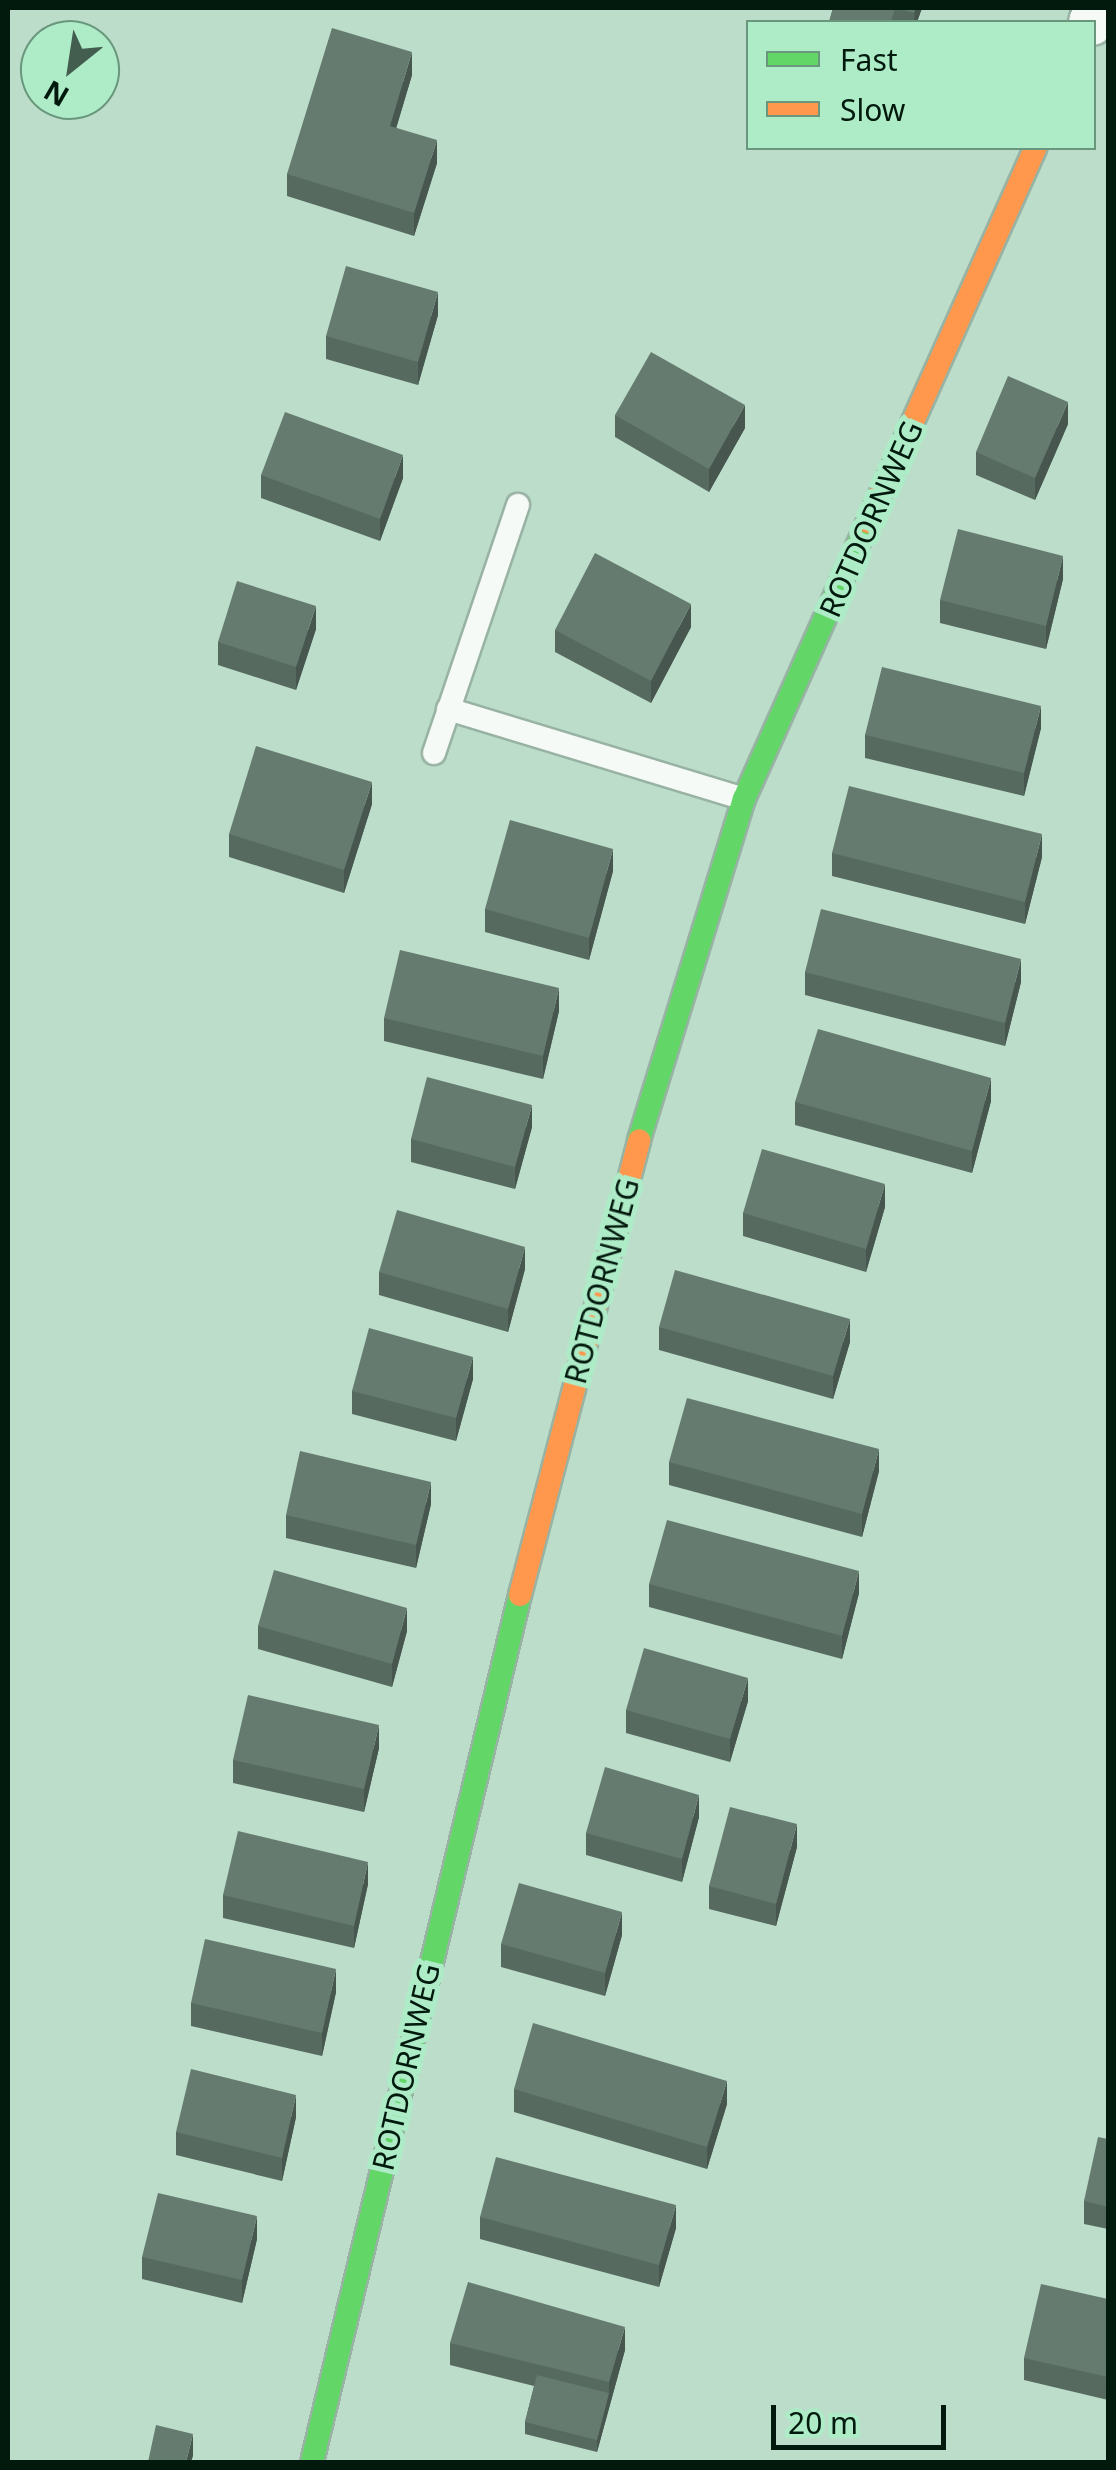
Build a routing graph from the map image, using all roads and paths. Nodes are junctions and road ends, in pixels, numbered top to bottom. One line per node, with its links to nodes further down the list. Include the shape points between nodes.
1 (1034, 150): 5 (street, ROTDORNWEG)
2 (518, 505): 3 (lane)
3 (448, 709): 4 (lane); 5 (lane)
4 (434, 753)
5 (744, 799): 6 (street, ROTDORNWEG, via 641,1134 544,1500)
6 (312, 2462)

